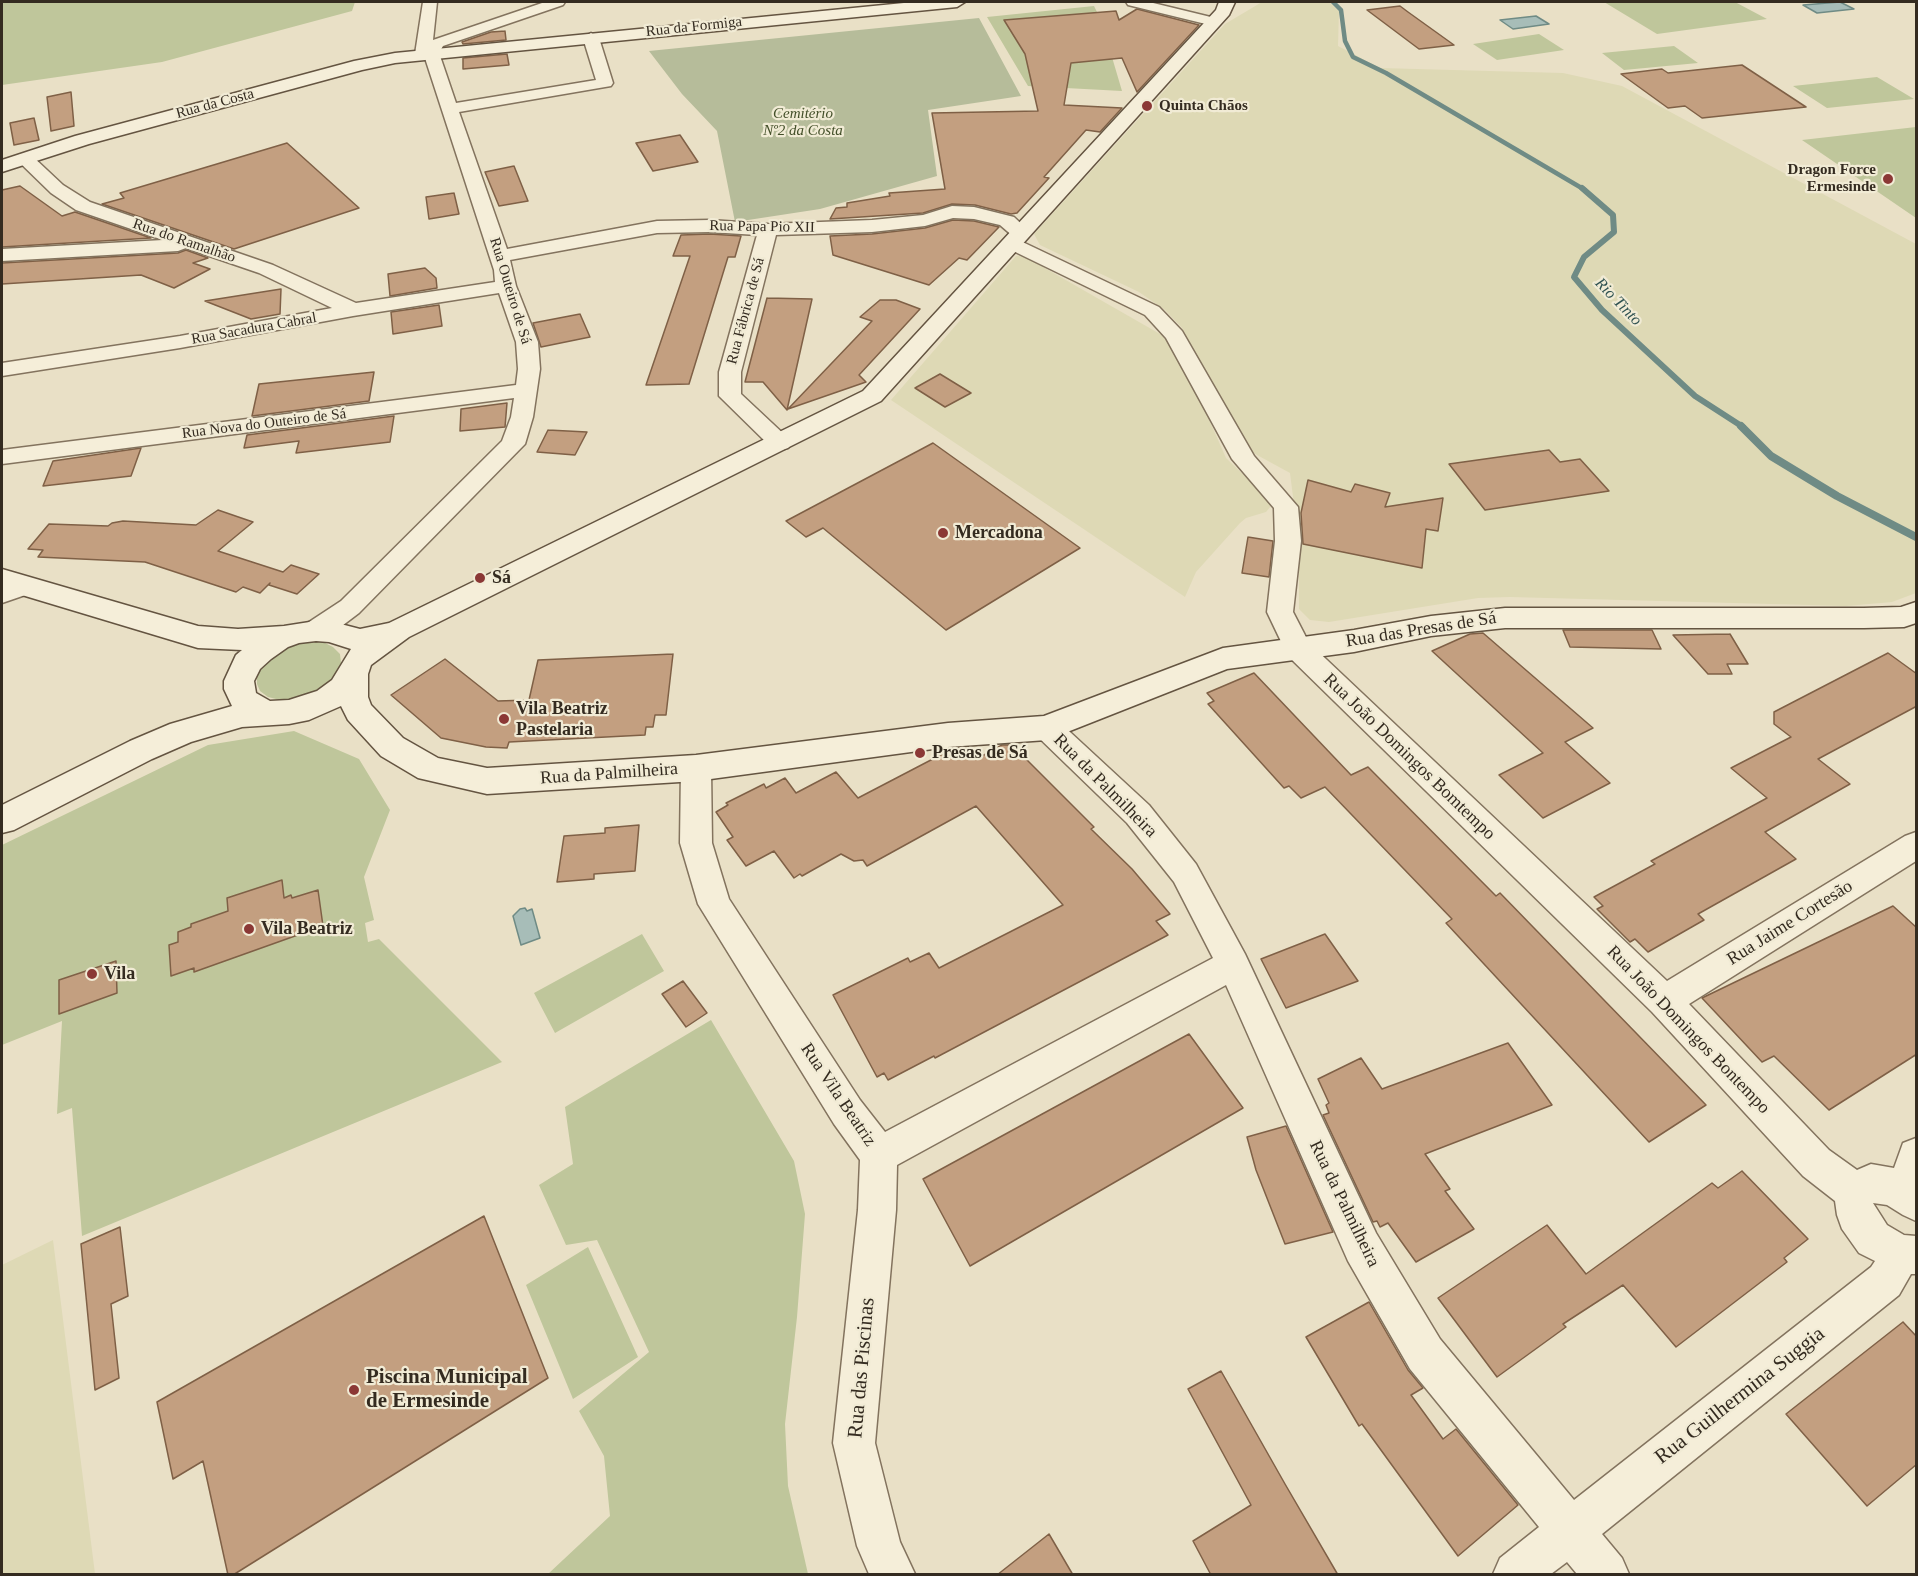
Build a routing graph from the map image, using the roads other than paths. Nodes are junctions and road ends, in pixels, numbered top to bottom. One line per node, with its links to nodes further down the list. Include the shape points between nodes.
1 (430, 2): 8 (street)
2 (558, 2): 8 (street, via 438,43)
3 (957, 2): 7 (street, Rua da Formiga)
4 (1133, 2): 6 (street)
5 (1245, 2): 6 (street)
6 (1222, 12): 13 (street)
7 (591, 38): 8 (street, Rua da Formiga); 9 (street, via 605,83)
8 (427, 54): 9 (street, Rua Outeiro de Sá); 10 (street, Rua da Costa, via 360,65)
9 (450, 109): 16 (street, Rua Outeiro de Sá)
10 (25, 159): 11 (street, Rua da Costa); 14 (street, Rua do Ramalhão, via 57,189 83,206)
11 (2, 166)
12 (768, 230): 13 (street, Rua Papa Pio XII, via 872,226 925,220 952,212 1007,221); 16 (street, Rua Papa Pio XII, via 657,227); 21 (street, Rua Fábrica de Sá, via 730,372 730,396)
13 (1016, 238): 21 (street, via 872,396); 27 (street, Rua Papa Pio XII, via 1152,311 1175,335 1244,459 1286,507 1288,541 1280,612)
14 (193, 244): 15 (street); 18 (street, Rua do Ramalhão, via 267,269)
15 (2, 255)
16 (500, 256): 17 (street, Rua Outeiro de Sá)
17 (506, 285): 18 (street, Rua Sacadura Cabral); 20 (street, Rua Outeiro de Sá, via 527,342)
18 (353, 310): 19 (street, Rua Sacadura Cabral)
19 (2, 370)
20 (526, 390): 22 (street, Rua Nova do Outeiro de Sá); 25 (street, Rua Outeiro de Sá, via 513,444 357,601 335,620)
21 (780, 443): 28 (street, via 399,630)
22 (2, 458)
23 (7, 587): 26 (street)
24 (1917, 612): 27 (street, Rua das Presas de Sá, via 1864,618 1505,618 1431,626)
25 (306, 632): 26 (street, via 238,640); 28 (street, via 333,632); 29 (street, via 277,640 260,651)
26 (198, 637): 29 (street, via 223,652)
27 (1298, 649): 32 (street, Rua das Presas de Sá, via 1223,659); 37 (street, Rua João Domingos Bomtempo)
28 (353, 658): 30 (street, via 343,688 309,708); 31 (street, Rua da Palmilheira, via 352,697)
29 (241, 676): 30 (street, via 239,689 244,700 254,708); 33 (street, via 195,716)
30 (280, 712): 31 (street, Rua da Palmilheira, via 338,712); 33 (street, via 214,722)
31 (370, 726): 34 (street, Rua da Palmilheira, via 392,747 430,769 487,781)
32 (1047, 728): 34 (street, Rua da Palmilheira, via 948,735); 38 (street, Rua da Palmilheira, via 1138,814 1185,873)
33 (141, 750): 35 (street)
34 (696, 768): 40 (street, Rua Vila Beatriz, via 696,843 714,904 847,1112)
35 (2, 820)
36 (1917, 845): 39 (street, Rua Jaime Cortesão)
37 (1521, 863): 39 (street, Rua João Domingos Bontempo)
38 (1233, 964): 40 (street, Rua Vila Beatriz); 45 (street, Rua da Palmilheira, via 1362,1247 1425,1354)
39 (1664, 1001): 42 (street, Rua João Domingos Bontempo, via 1816,1163)
40 (879, 1155): 46 (street, Rua das Piscinas, via 854,1443 879,1546)
41 (1917, 1156): 43 (street)
42 (1856, 1193): 43 (street, via 1871,1183 1894,1187); 44 (street, via 1856,1215 1863,1228 1880,1244)
43 (1911, 1198)
44 (1909, 1254): 45 (street, Rua Guilhermina Suggia, via 1885,1281)
45 (1571, 1530): 47 (street); 48 (street, Rua da Palmilheira)
46 (892, 1575)
47 (1516, 1575)
48 (1606, 1575)

